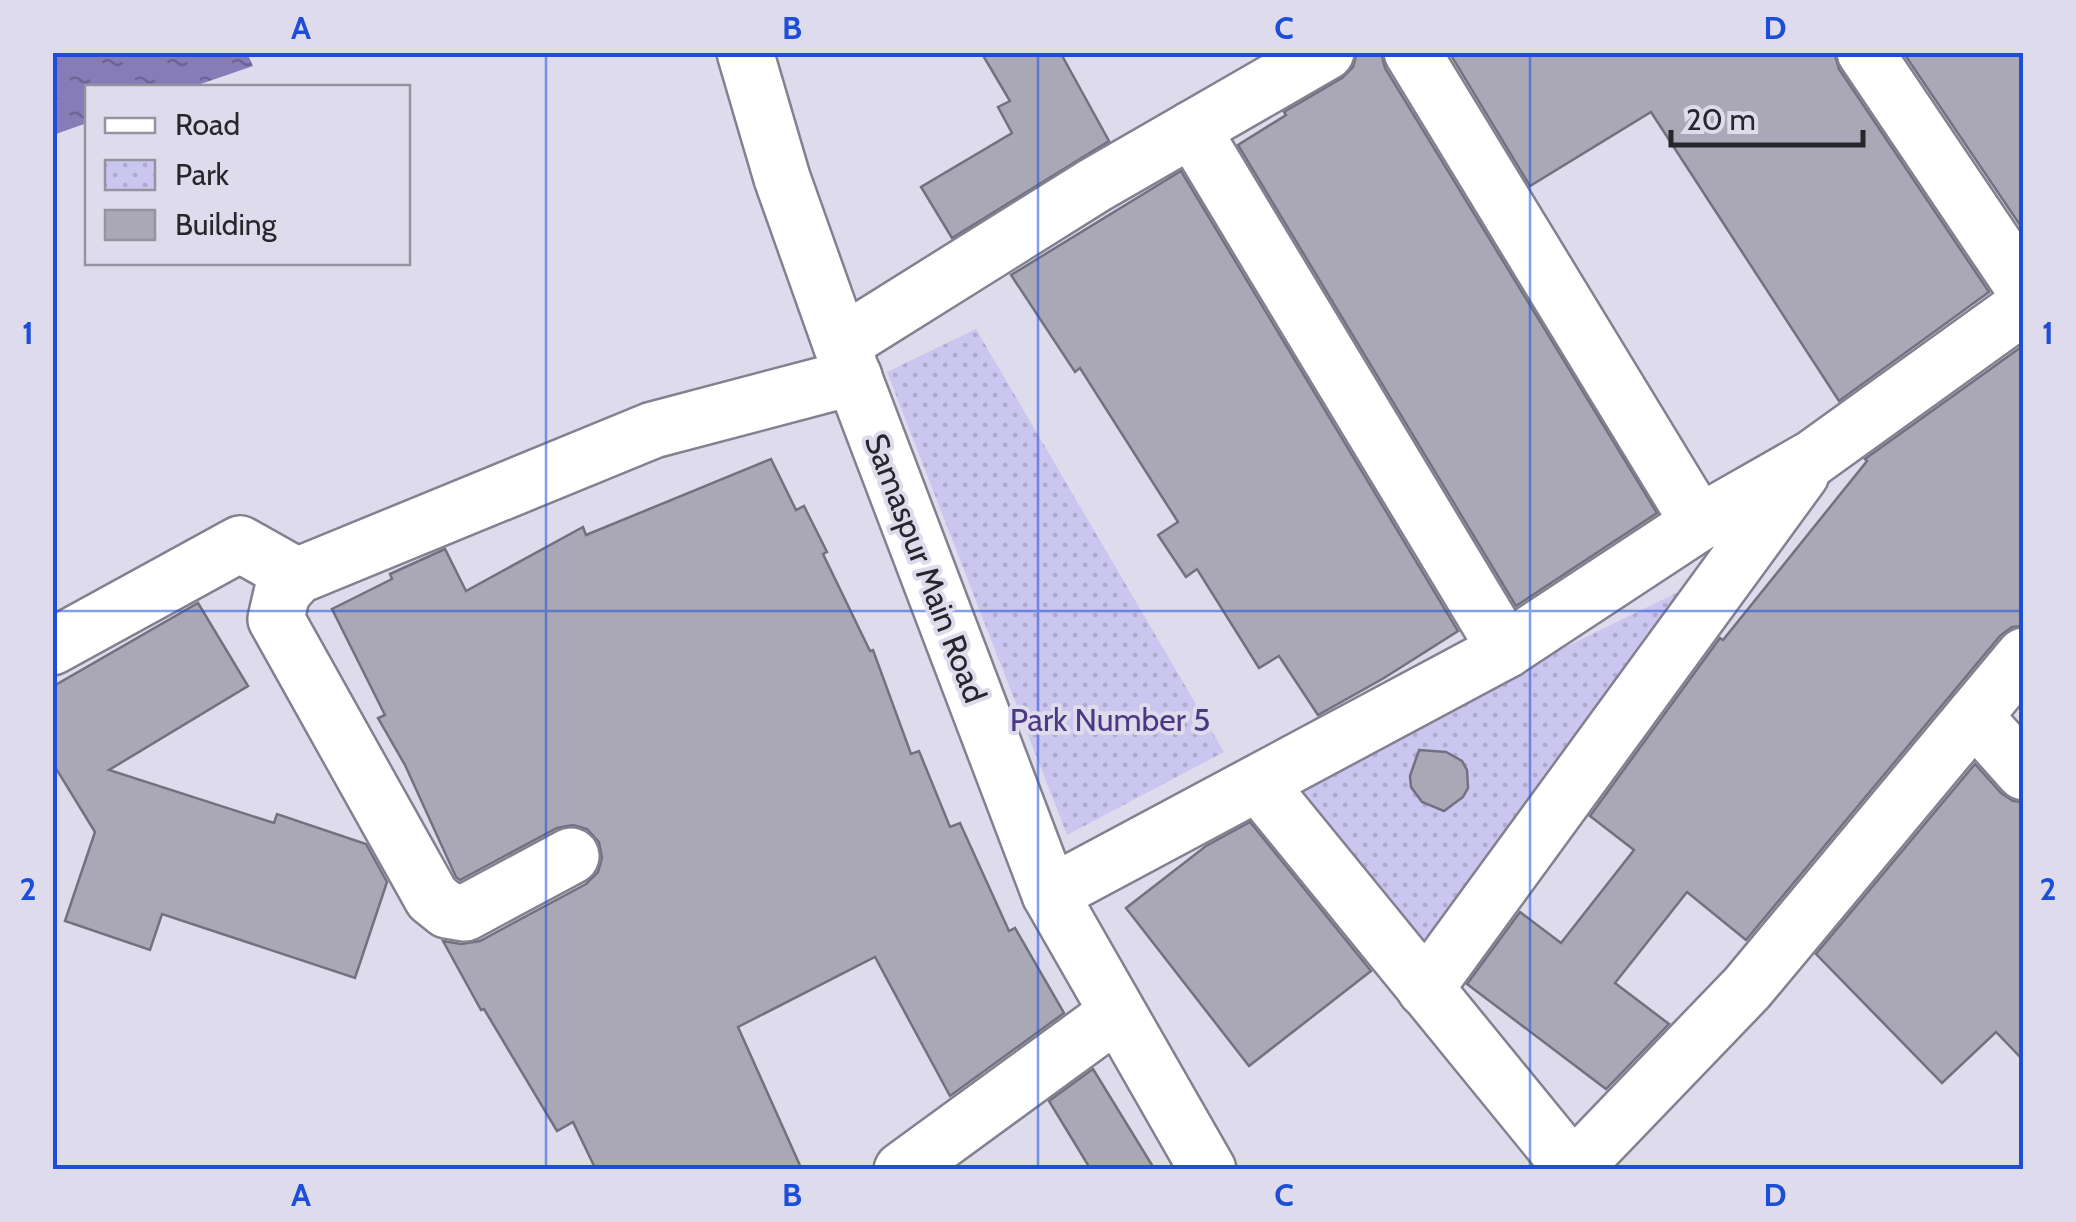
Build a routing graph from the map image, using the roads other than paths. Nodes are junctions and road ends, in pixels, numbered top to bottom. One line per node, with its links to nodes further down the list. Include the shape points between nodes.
1 (745, 52): 8 (street, Samaspur Main Road)
2 (1326, 52): 5 (street)
3 (1412, 52): 10 (street)
4 (1864, 52): 6 (street)
5 (1192, 129): 8 (street, via 1094,185); 13 (street)
6 (2024, 288)
7 (2024, 306): 9 (street)
8 (848, 360): 11 (street, via 653,430); 19 (street, Samaspur Main Road)
9 (1813, 458): 10 (street); 20 (street)
10 (1699, 522): 13 (street)
11 (297, 576): 12 (street, via 240,544); 18 (street, via 282,594 276,619 432,898 447,910 465,912)
12 (52, 648)
13 (1506, 650): 17 (street)
14 (2024, 656): 15 (street)
15 (1974, 716): 16 (street); 22 (street, via 1747,988)
16 (2024, 772)
17 (1258, 783): 19 (street); 20 (street)
18 (572, 856)
19 (1050, 894): 21 (street, Samaspur Main Road)
20 (1425, 989): 22 (street)
21 (1117, 1013): 23 (street); 24 (street, Samaspur Main Road)
22 (1573, 1169)
23 (902, 1170)
24 (1208, 1170)

